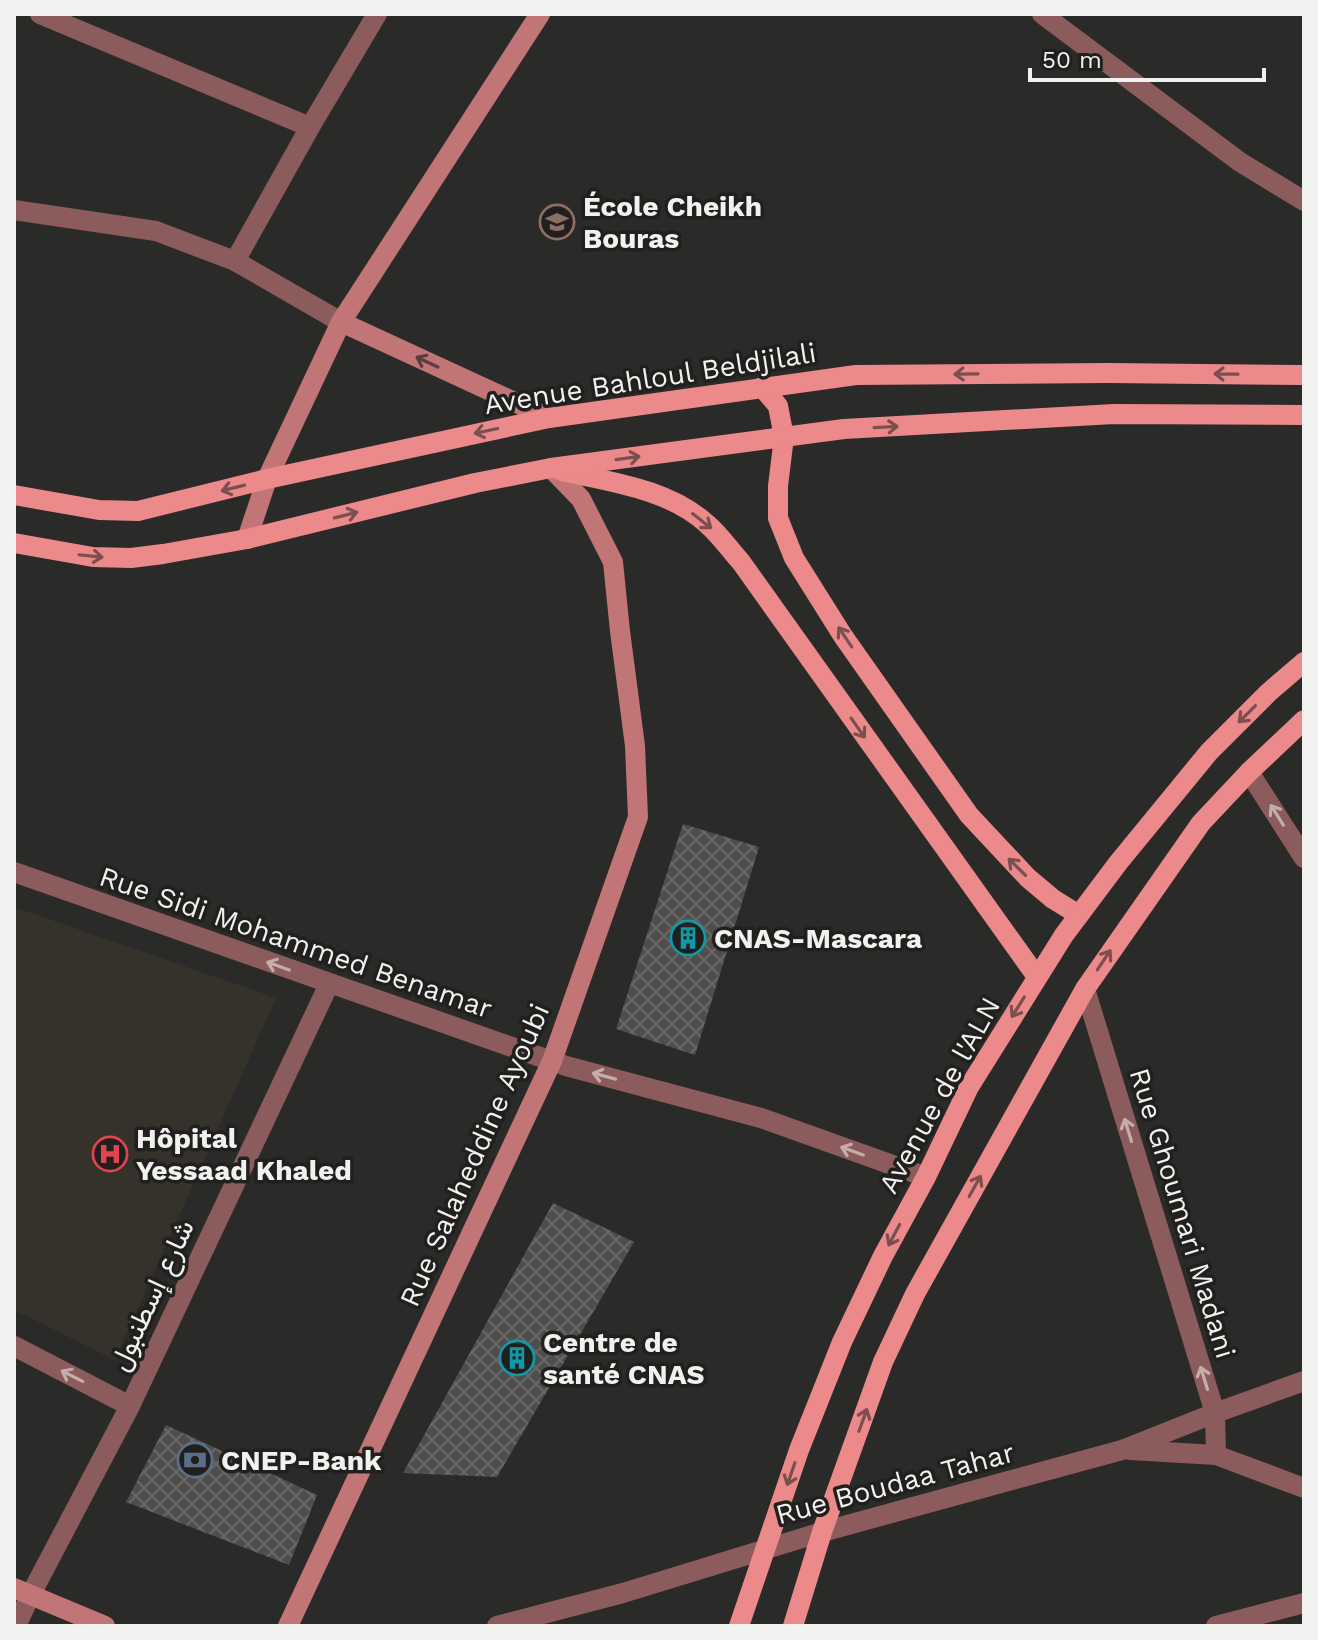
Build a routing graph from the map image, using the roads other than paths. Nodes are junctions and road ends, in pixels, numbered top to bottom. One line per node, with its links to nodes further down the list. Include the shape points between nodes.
1 (40, 14): 5 (street)
2 (377, 14): 5 (street)
3 (540, 14): 9 (street)
4 (1042, 14): 6 (street, via 1240,162)
5 (310, 127): 8 (street)
6 (1304, 201)
7 (14, 210): 8 (street, via 156,231)
8 (235, 261): 9 (street)
9 (341, 322): 13 (street, one-way to 9); 16 (street)
10 (1304, 375): 11 (main road, Avenue Bahloul Beldjilali, one-way to 11, via 856,375)
11 (762, 387): 13 (main road, Avenue Bahloul Beldjilali); 14 (main road, via 778,406)
12 (1304, 415): 14 (main road, one-way to 12, via 1114,414)
13 (549, 418): 16 (main road, Avenue Bahloul Beldjilali, one-way to 16)
14 (784, 437): 15 (main road, one-way to 14); 25 (main road, one-way to 14, via 1028,878 969,815 794,558 778,518)
15 (551, 468): 18 (main road, one-way to 15); 26 (main road, one-way to 26, via 645,491 707,523 741,562); 29 (street, Rue Salaheddine Ayoubi, via 581,499 613,562 638,817)
16 (267, 479): 17 (main road, Avenue Bahloul Beldjilali, one-way to 17, via 138,511); 18 (street)
17 (14, 495)
18 (247, 539): 19 (main road, one-way to 18, via 131,558)
19 (14, 543)
20 (1304, 662): 25 (main road, Avenue de l'ALN, one-way to 25, via 1209,752)
21 (1304, 720): 22 (main road)
22 (1249, 772): 23 (street, one-way to 22); 28 (main road, one-way to 22, via 1201,823)
23 (1304, 858)
24 (14, 872): 27 (street, Rue Sidi Mohammed Benamar, one-way to 24)
25 (1079, 915): 26 (main road, Avenue de l'ALN)
26 (1037, 977): 30 (main road, Avenue de l'ALN, one-way to 30, via 969,1087)
27 (329, 984): 29 (street, Rue Sidi Mohammed Benamar); 33 (street, شارع إسطنبول)
28 (1085, 989): 34 (street, Rue Ghoumari Madani, one-way to 28); 38 (main road, one-way to 28, via 883,1362 915,1294)
29 (552, 1061): 30 (street, Rue Sidi Mohammed Benamar, one-way to 29, via 761,1118); 44 (street, Rue Salaheddine Ayoubi)
30 (926, 1177): 39 (main road, Avenue de l'ALN, one-way to 39, via 842,1342)
31 (14, 1346): 33 (street, one-way to 31)
32 (1304, 1381): 34 (street, Rue Boudaa Tahar)
33 (130, 1406): 40 (street, شارع إسطنبول)
34 (1215, 1413): 35 (street, Rue Boudaa Tahar); 36 (street, Rue Ghoumari Madani)
35 (1122, 1450): 36 (street); 38 (street, Rue Boudaa Tahar)
36 (1216, 1455): 37 (street)
37 (1304, 1488)
38 (822, 1532): 39 (street, Rue Boudaa Tahar); 47 (main road)
39 (766, 1548): 45 (street, Rue Boudaa Tahar); 46 (main road, Avenue de l'ALN)
40 (22, 1592): 42 (street, شارع إسطنبول); 43 (street)
41 (1304, 1603): 48 (street)
42 (16, 1626)
43 (105, 1626)
44 (288, 1626)
45 (497, 1626)
46 (739, 1626)
47 (793, 1626)
48 (1216, 1626)

